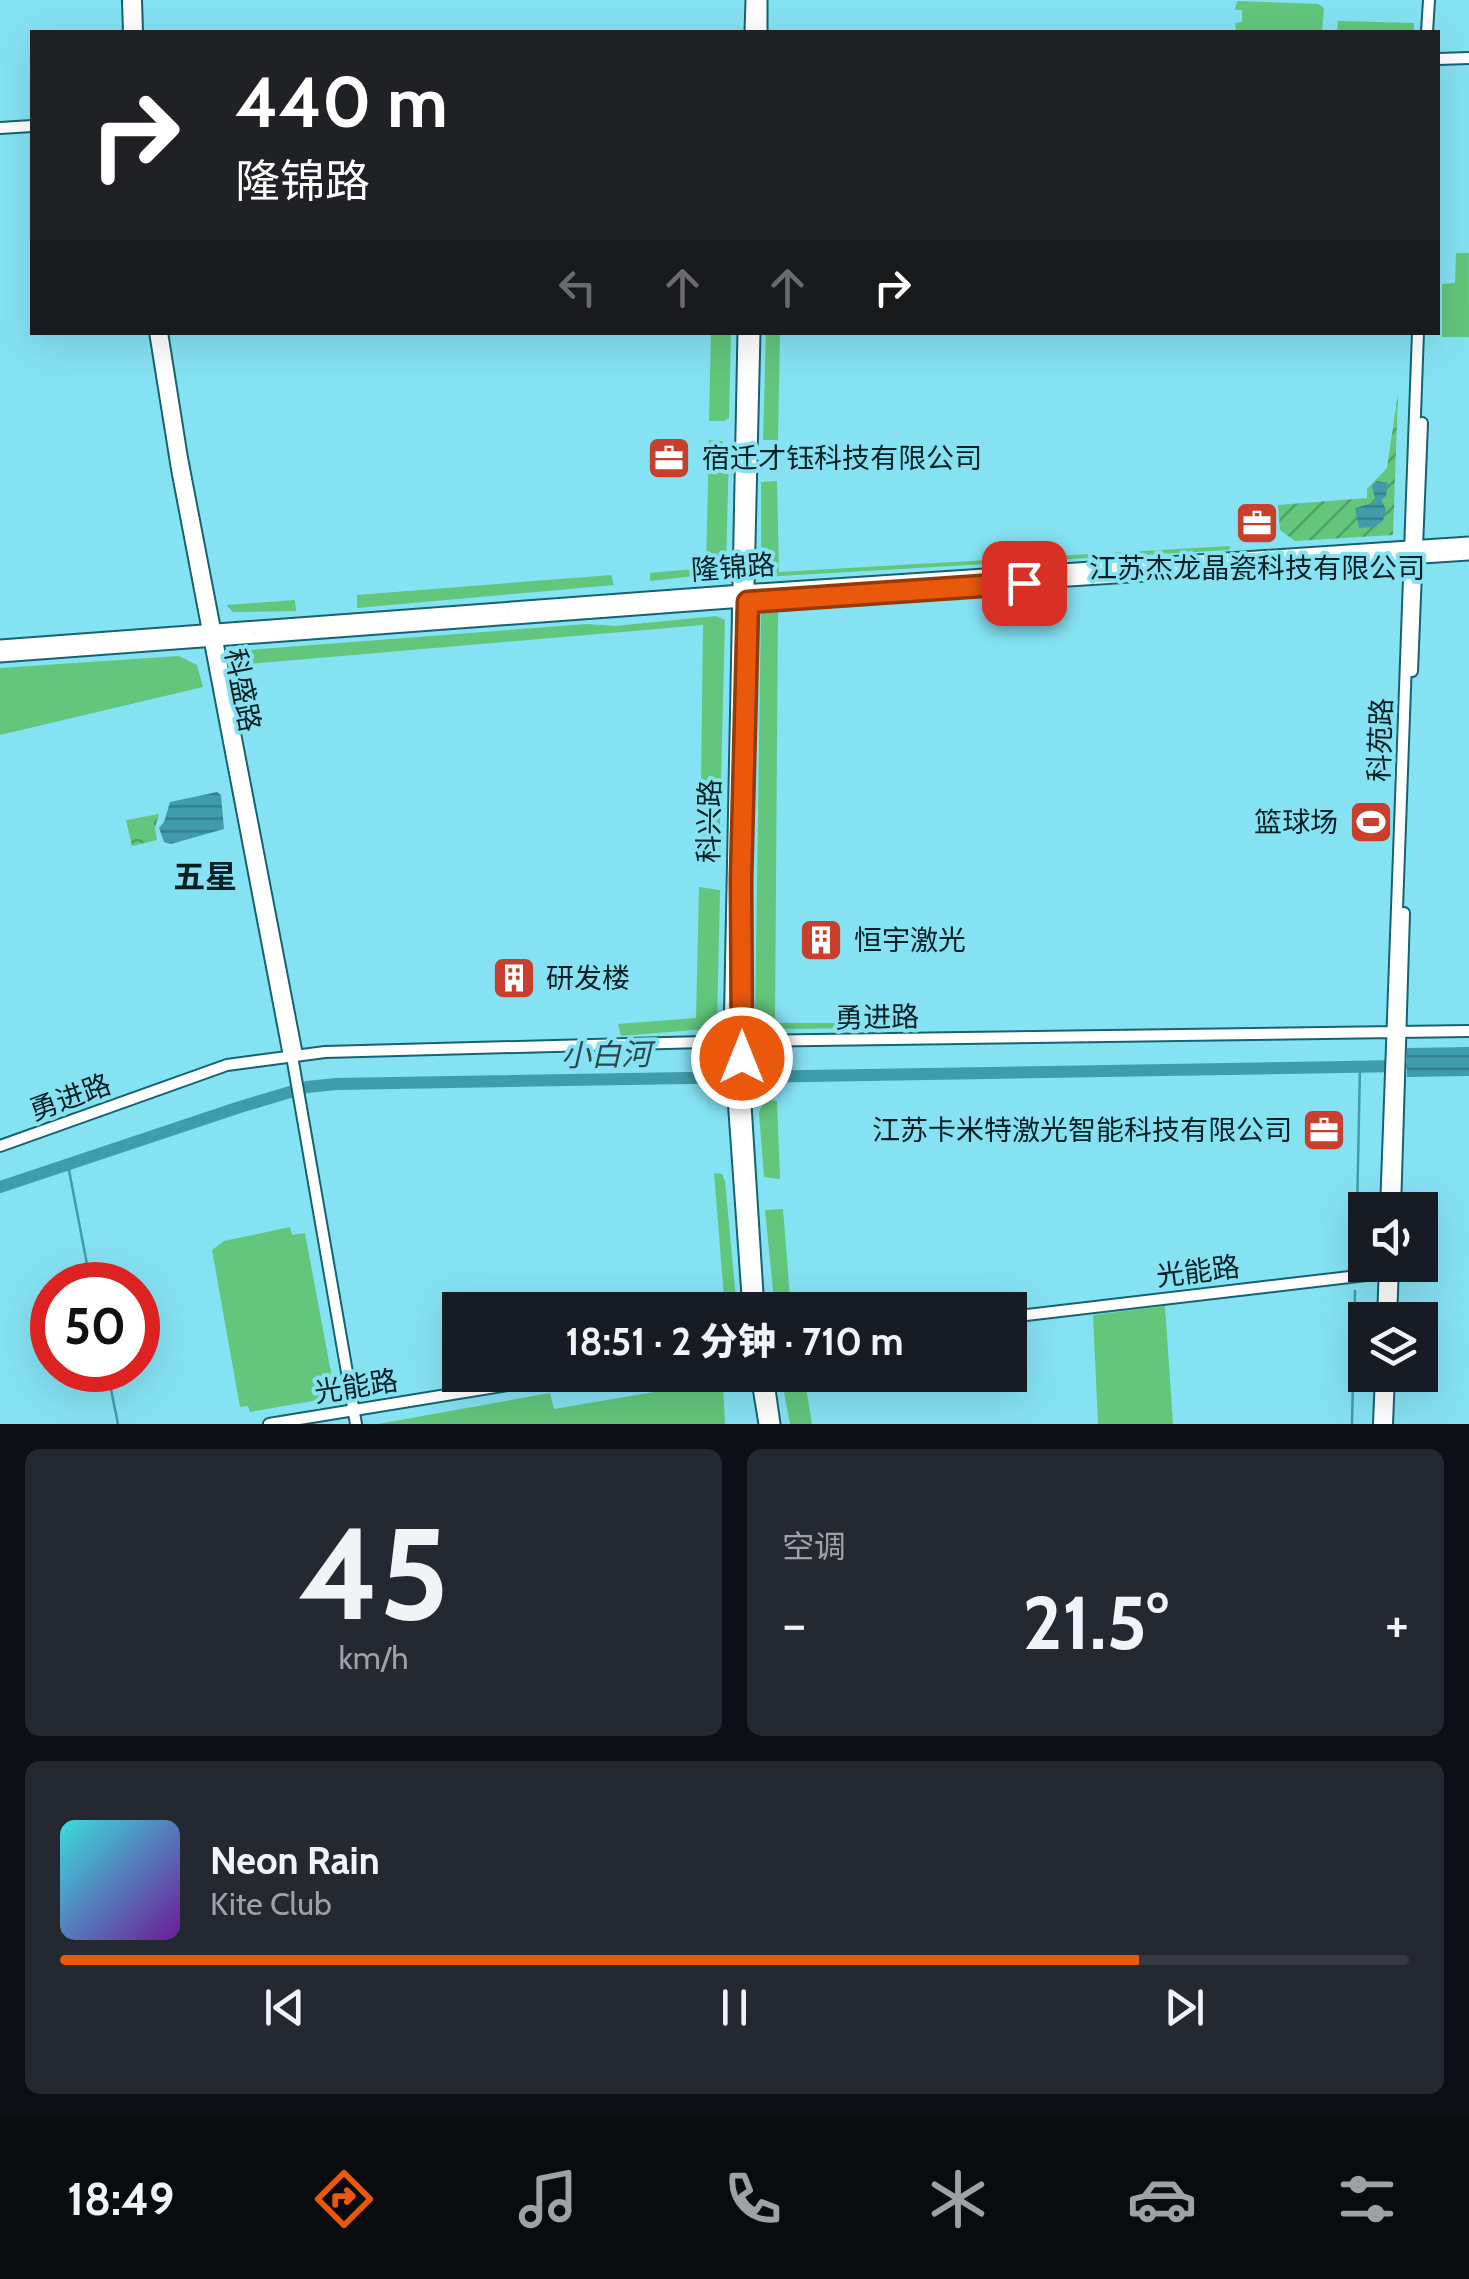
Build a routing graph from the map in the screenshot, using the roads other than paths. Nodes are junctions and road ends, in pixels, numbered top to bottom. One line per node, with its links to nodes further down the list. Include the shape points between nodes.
1 (128, 0): 6 (street)
2 (136, 0): 7 (street)
3 (752, 0): 8 (main road)
4 (761, 0): 9 (main road)
5 (1431, 0): 10 (street)
6 (129, 30)
7 (137, 30)
8 (751, 30)
9 (761, 30)
10 (1430, 30)
11 (1469, 58): 12 (street)
12 (1440, 60)
13 (30, 126): 14 (street)
14 (0, 128)
15 (155, 335): 24 (street, 科盛路)
16 (162, 335): 24 (street, 科盛路)
17 (744, 335): 23 (main road, 科兴路)
18 (754, 335): 23 (main road, 科兴路)
19 (1421, 335): 21 (street, 科苑路)
20 (1469, 543): 21 (main road, 隆锦路)
21 (1414, 552): 22 (main road, 隆锦路); 23 (main road, 隆锦路); 28 (street, 科苑路)
22 (1469, 554)
23 (743, 597): 24 (main road, 隆锦路); 29 (main road, 科兴路)
24 (214, 635): 25 (main road, 隆锦路); 26 (main road, 隆锦路); 30 (street, 科盛路)
25 (0, 646)
26 (0, 656)
27 (1469, 1031): 28 (street, 勇进路)
28 (1396, 1038): 29 (street, 勇进路); 31 (street, 科苑路)
29 (736, 1041): 30 (street, 勇进路); 32 (main road, 科兴路)
30 (293, 1056): 33 (street, 勇进路, via 227,1065); 44 (street, 科盛路)
31 (1395, 1081): 34 (street, 科苑路); 35 (street, 科苑路)
32 (738, 1095): 37 (main road, 科兴路); 38 (main road, 科兴路)
33 (0, 1146)
34 (1387, 1192)
35 (1395, 1192)
36 (1348, 1274): 39 (street, 光能路)
37 (748, 1292)
38 (756, 1292)
39 (1027, 1315)
40 (461, 1392): 44 (street, 光能路)
41 (760, 1392): 47 (main road)
42 (769, 1392): 48 (main road)
43 (1384, 1392): 49 (street)
44 (353, 1409): 45 (street, 光能路); 46 (street, 科盛路)
45 (269, 1424)
46 (356, 1424)
47 (765, 1424)
48 (774, 1424)
49 (1383, 1424)

